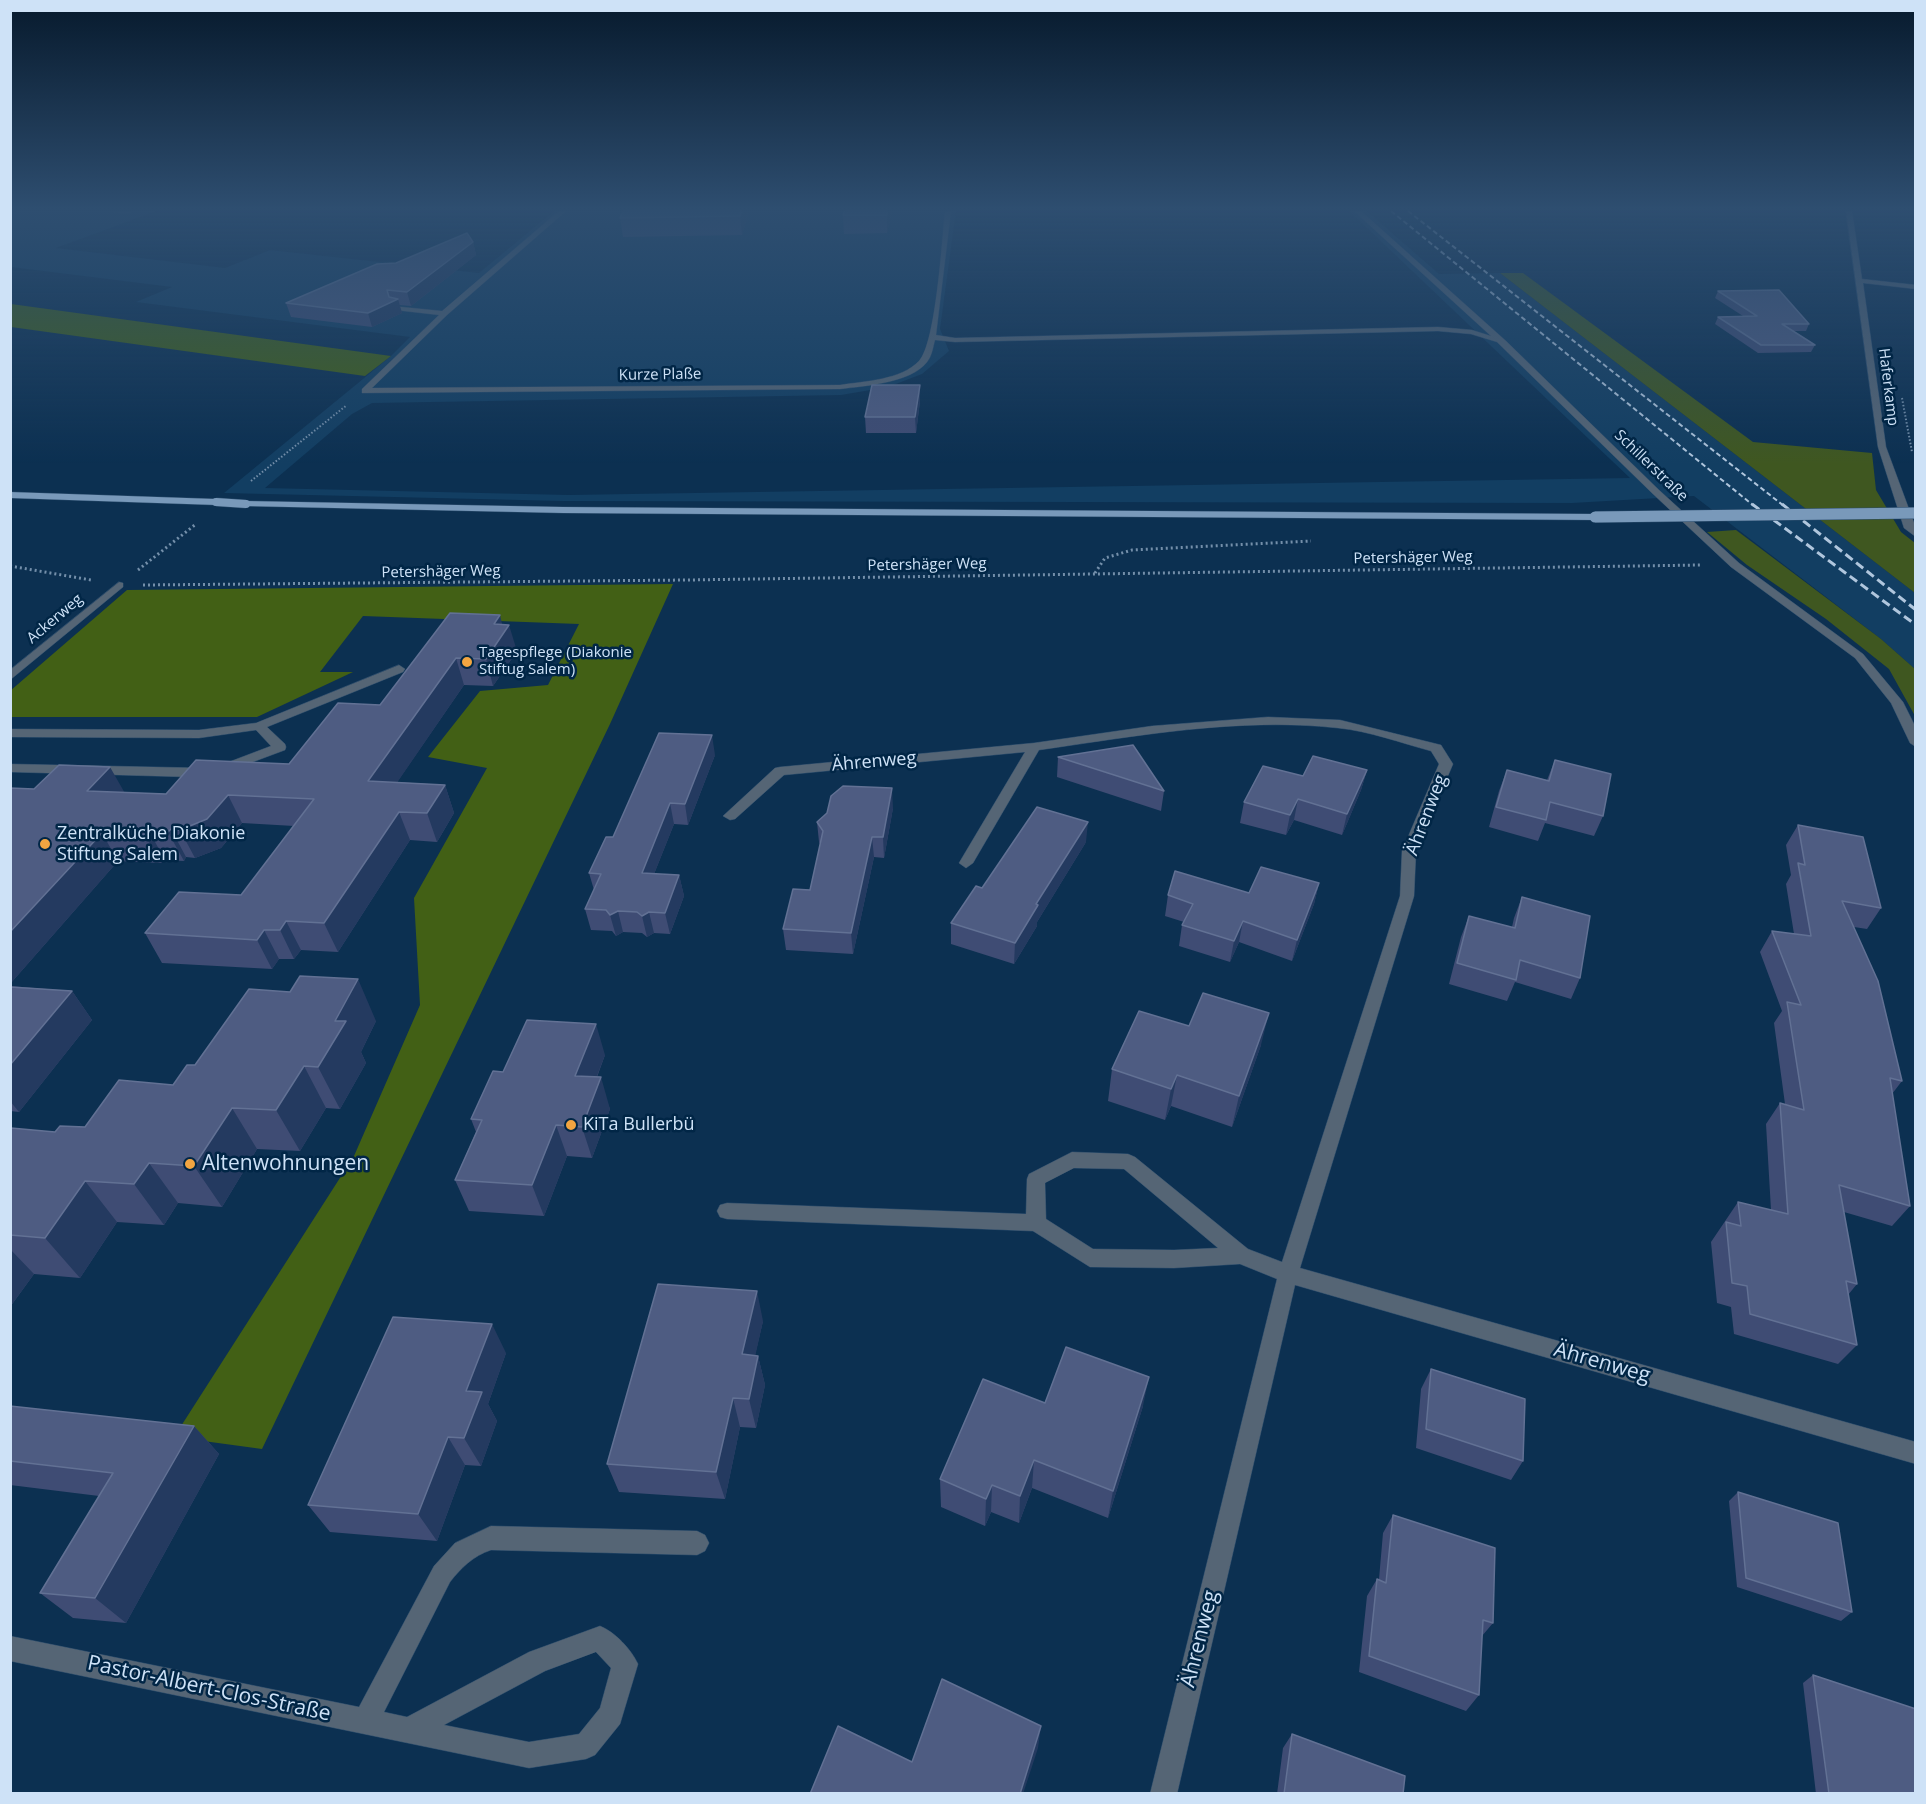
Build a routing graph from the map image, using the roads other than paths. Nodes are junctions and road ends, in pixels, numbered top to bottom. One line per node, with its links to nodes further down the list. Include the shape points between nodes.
1 (465, 295): 6 (street)
2 (938, 295): 7 (street, Kurze Plaße)
3 (1450, 295): 8 (street, Schillerstraße)
4 (1862, 295): 11 (street, Haferkamp, via 1882,447)
5 (395, 308): 6 (street)
6 (444, 313): 7 (street, Kurze Plaße, via 365,391 840,387 912,370 926,360)
7 (933, 337): 8 (street, via 955,340 1438,329 1472,332)
8 (1503, 343): 17 (street, Schillerstraße, via 1735,565 1859,656 1897,702)
9 (10, 495): 10 (main road, bridge, via 575,510 1595,517)
10 (1916, 513)
11 (1912, 531)
12 (119, 585): 14 (street, Ackerweg)
13 (399, 669): 15 (street)
14 (10, 677)
15 (259, 726): 16 (street, via 199,734); 19 (street, via 280,747 233,767 191,773)
16 (10, 733)
17 (1916, 743)
18 (1034, 747): 20 (street, Ährenweg, via 780,771); 21 (street); 25 (street, Ährenweg, via 1152,730 1268,721 1340,724 1436,748 1446,764 1409,851 1407,896)
19 (10, 768)
20 (730, 816)
21 (966, 863)
22 (727, 1211): 23 (street)
23 (1036, 1223): 24 (street, Ährenweg, via 1090,1258); 24 (street, Ährenweg, via 1036,1179 1072,1160 1128,1162)
24 (1241, 1255): 25 (street, Ährenweg)
25 (1288, 1274): 26 (street, Ährenweg); 31 (street, Ährenweg)
26 (1916, 1452)
27 (697, 1544): 29 (street, via 491,1538 470,1545 454,1557 442,1574)
28 (10, 1648): 29 (street, Pastor-Albert-Clos-Straße)
29 (366, 1721): 30 (street, Pastor-Albert-Clos-Straße)
30 (408, 1730): 30 (street, Pastor-Albert-Clos-Straße, via 529,1755 586,1746 611,1715 625,1664 600,1638 538,1661)
31 (1163, 1794)

